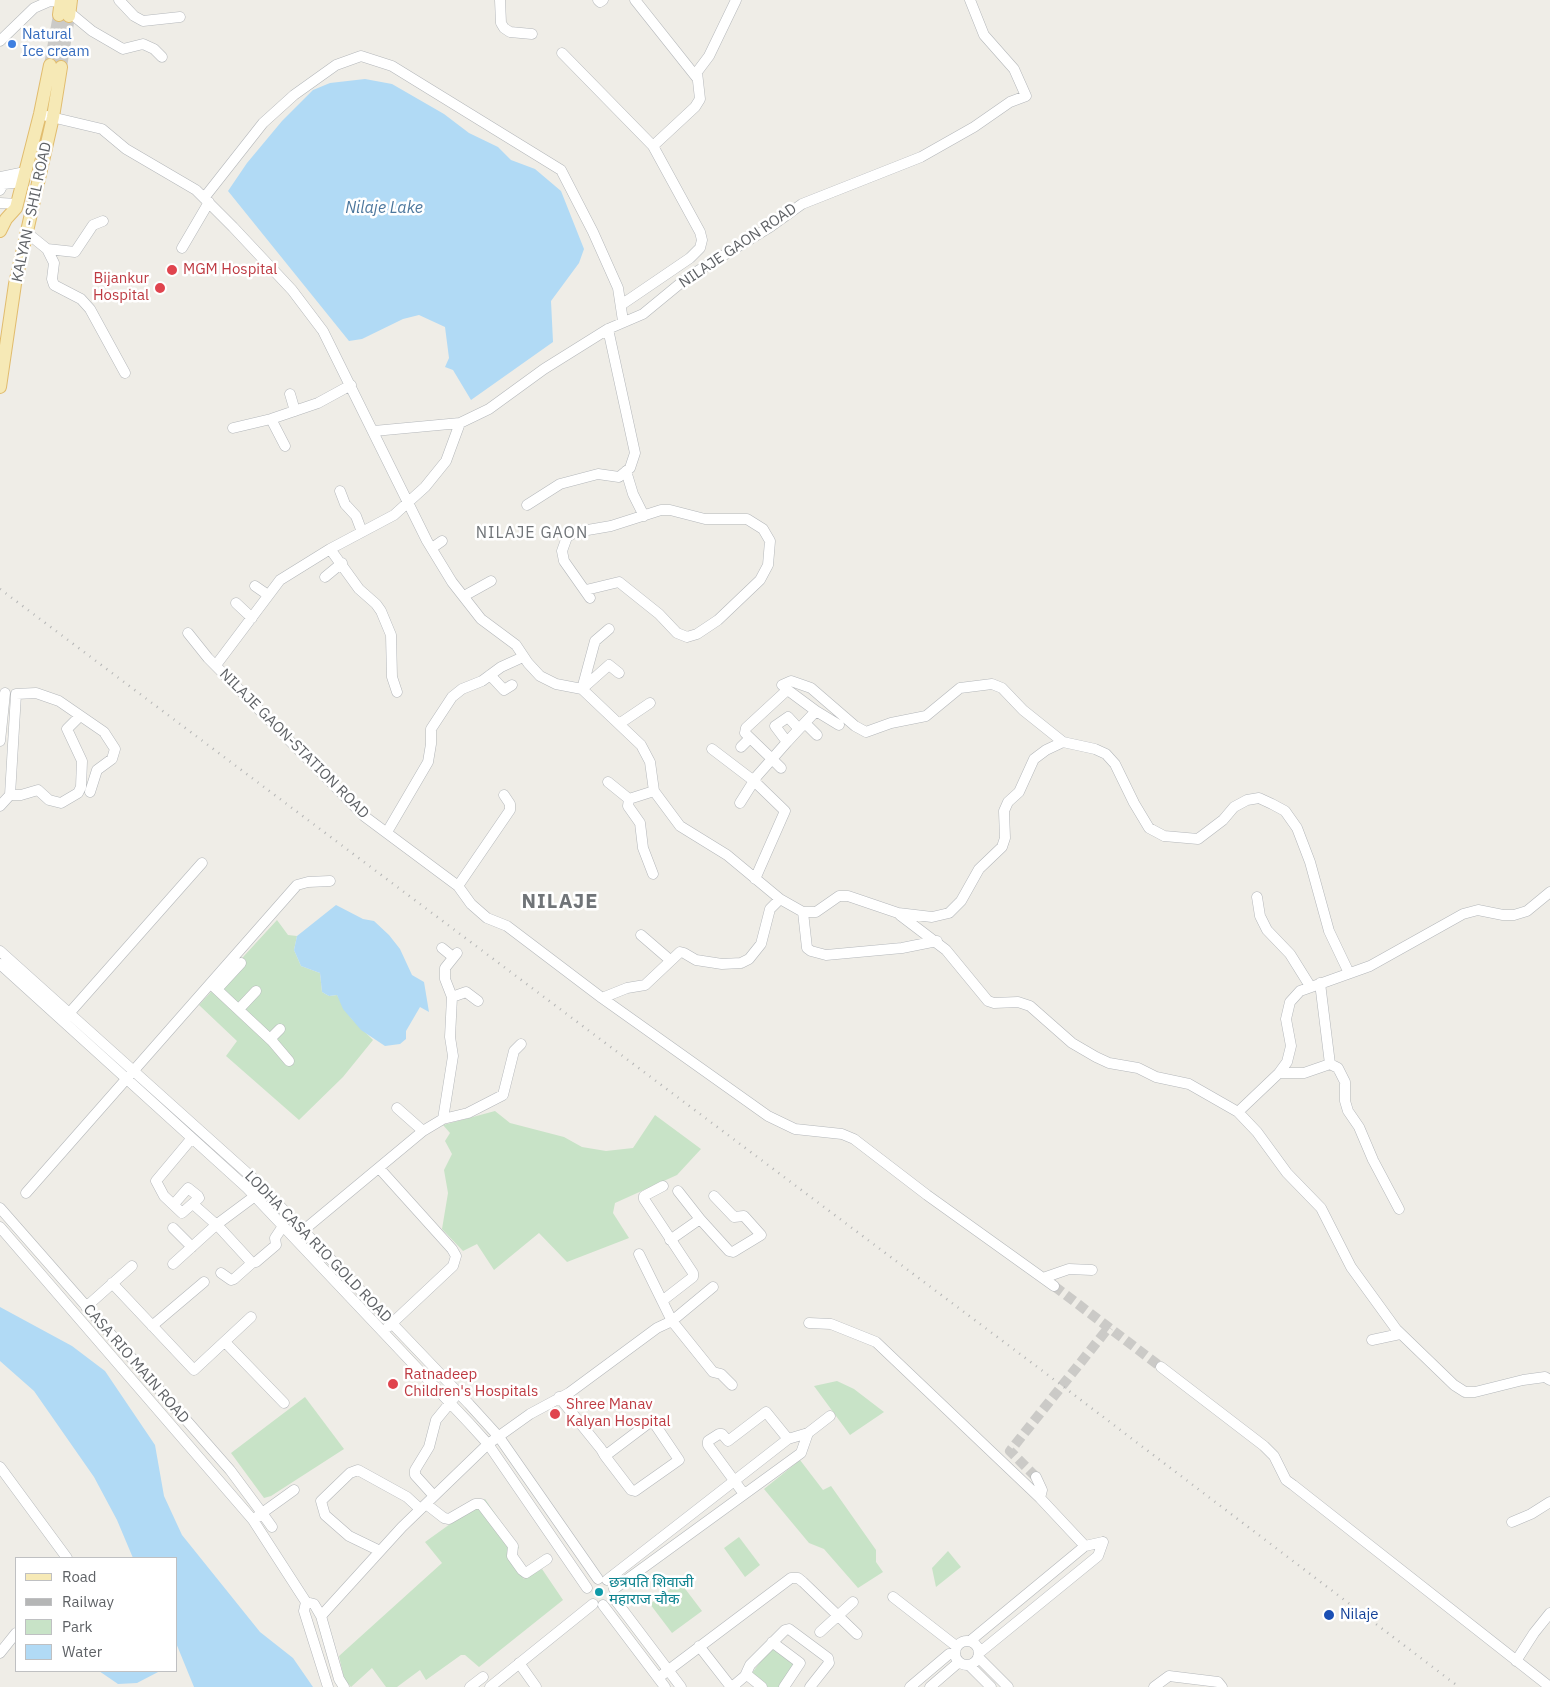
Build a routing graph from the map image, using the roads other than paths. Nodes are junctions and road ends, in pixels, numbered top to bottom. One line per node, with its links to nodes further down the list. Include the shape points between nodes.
1 (119, 0): 9 (street, via 143,21)
2 (500, 0): 10 (street, via 504,28 510,32)
3 (598, 0): 4 (street)
4 (603, 0)
5 (635, 0): 14 (street)
6 (736, 0): 14 (street)
7 (972, 2): 30 (street, NILAJE GAON ROAD, via 984,35 1014,69 1026,96 1010,102 974,127 921,156 802,204)
8 (65, 8): 11 (street, via 50,1 34,8); 13 (street, via 92,31 122,49 143,44)
9 (180, 17)
10 (532, 34)
11 (0, 41)
12 (562, 53): 17 (street)
13 (162, 57)
14 (696, 78): 17 (street, via 700,99)
15 (40, 114): 16 (street); 16 (main road, KALYAN - SHIL ROAD, via 55,66); 19 (main road, KALYAN - SHIL ROAD)
16 (53, 117): 21 (street, via 102,129 126,150 196,190); 26 (main road, KALYAN - SHIL ROAD)
17 (653, 146): 29 (street, via 700,232 700,248)
18 (0, 177): 19 (street)
19 (24, 177): 20 (street, via 4,184); 23 (main road, KALYAN - SHIL ROAD)
20 (0, 190)
21 (207, 200): 27 (street); 31 (street, via 263,123 294,95 336,65 361,56 392,66 561,170 618,288); 35 (street, via 297,297 323,331)
22 (0, 203): 23 (street)
23 (16, 206): 25 (main road)
24 (104, 220): 28 (street, via 93,224 76,252)
25 (0, 231)
26 (26, 232): 28 (street); 36 (main road, KALYAN - SHIL ROAD)
27 (182, 248)
28 (47, 249): 34 (street, via 54,262 54,285 81,299 90,309)
29 (684, 262): 30 (street); 31 (street)
30 (691, 275): 32 (street, NILAJE GAON ROAD, via 651,308)
31 (621, 305): 32 (street)
32 (623, 321): 33 (street, NILAJE GAON ROAD)
33 (608, 329): 40 (street, NILAJE GAON ROAD, via 544,369 489,409); 44 (street, via 635,453)
34 (125, 373)
35 (351, 385): 38 (street); 42 (street)
36 (0, 387)
37 (290, 394): 38 (street)
38 (295, 411): 39 (street)
39 (271, 419): 41 (street); 43 (street)
40 (460, 424): 42 (street, NILAJE GAON ROAD); 46 (street, via 446,461)
41 (233, 428)
42 (374, 431): 46 (street)
43 (285, 446)
44 (626, 471): 47 (street, via 619,477 598,474 560,484); 48 (street)
45 (340, 491): 49 (street)
46 (408, 503): 49 (street, via 394,515); 51 (street)
47 (527, 505)
48 (644, 516): 48 (street, via 661,510 705,519 747,519 763,529 770,541 768,565 760,580 718,620 697,634 686,637 677,633 624,584 619,582 588,594 564,561 562,551 567,537)
49 (362, 532): 52 (street)
50 (442, 541): 51 (street)
51 (432, 548): 58 (street)
52 (330, 549): 53 (street); 57 (street, via 280,580)
53 (342, 563): 54 (street); 70 (street, via 360,589 382,611 391,635 392,677)
54 (324, 577)
55 (491, 581): 58 (street)
56 (255, 586): 57 (street)
57 (268, 595): 60 (street)
58 (464, 596): 63 (street, via 481,619 516,645)
59 (236, 603): 60 (street)
60 (252, 618): 64 (street)
61 (609, 629): 69 (street, via 594,641)
62 (188, 633): 64 (street, NILAJE GAON-STATION ROAD)
63 (524, 657): 66 (street); 69 (street, via 540,676 556,684)
64 (216, 665): 97 (street, NILAJE GAON-STATION ROAD, via 364,816)
65 (619, 673): 69 (street, via 609,665)
66 (490, 675): 67 (street, via 504,690); 97 (street, via 457,692 438,716 431,729 428,762)
67 (512, 684)
68 (782, 686): 82 (street, via 791,681 811,688 866,732 926,716 960,688 992,684 1002,688 1023,710)
69 (582, 689): 75 (street)
70 (397, 692)
71 (7, 693): 74 (street, via 36,693 59,701); 80 (street); 92 (street)
72 (650, 703): 75 (street)
73 (816, 711): 76 (street); 77 (street); 79 (street, via 789,691 785,692 746,728 745,733)
74 (80, 716): 90 (street, via 104,732 115,749 112,759 97,770); 92 (street, via 67,729 82,762 78,793 61,803 48,800 38,790)
75 (619, 724): 89 (street, via 647,755)
76 (838, 725)
77 (802, 726): 78 (street); 81 (street); 81 (street, via 788,717 775,726)
78 (817, 735)
79 (750, 738): 83 (street); 85 (street)
80 (0, 741)
81 (787, 742): 85 (street)
82 (1063, 742): 107 (street, via 1034,759 1019,792 1004,811 1002,847 979,868 955,908 940,917); 115 (street, via 1106,754 1116,764 1150,828 1164,836 1198,839 1234,807 1247,800 1259,798 1285,811 1297,828 1329,930)
83 (741, 747)
84 (712, 749): 88 (street)
85 (772, 759): 86 (street); 88 (street)
86 (782, 768)
87 (608, 782): 93 (street)
88 (752, 785): 94 (street); 95 (street); 100 (street, via 785,811)
89 (654, 791): 93 (street); 100 (street, via 680,826 727,855)
90 (90, 792)
91 (504, 795): 102 (street, via 510,810)
92 (10, 796): 96 (street)
93 (629, 799): 99 (street, via 628,806 640,823 643,848)
94 (764, 799)
95 (740, 803)
96 (0, 806)
97 (387, 832): 102 (street, NILAJE GAON-STATION ROAD)
98 (202, 863): 123 (street)
99 (654, 874)
100 (755, 879): 105 (street)
101 (330, 881): 117 (street, via 297,885)
102 (458, 886): 120 (street, NILAJE GAON-STATION ROAD, via 487,918 508,926)
103 (1550, 892): 115 (street, via 1528,911 1514,915 1478,910 1463,914 1370,966)
104 (1257, 897): 116 (street, via 1260,916 1267,930)
105 (780, 899): 106 (street); 112 (street, via 770,909 761,944 750,959 722,964 696,960 680,952)
106 (802, 912): 107 (street, via 816,912 840,896 848,896); 109 (street, via 807,948 811,952 826,955 902,948)
107 (898, 913): 109 (street)
108 (641, 935): 112 (street)
109 (937, 941): 132 (street, via 988,1001 1018,1002 1030,1006 1072,1043 1109,1064 1138,1068 1156,1077 1189,1084)
110 (442, 948): 119 (street, via 455,955 445,968 445,979)
111 (0, 951): 123 (street, LODHA CASA RIO GOLD ROAD)
112 (670, 960): 120 (street, via 645,985)
113 (241, 963): 117 (street)
114 (0, 964): 123 (street, LODHA CASA RIO GOLD ROAD)
115 (1349, 973): 116 (street)
116 (1315, 985): 128 (street); 129 (street, via 1300,991 1290,1002 1286,1019 1291,1046 1287,1062)
117 (214, 987): 122 (street); 130 (street)
118 (256, 991): 122 (street)
119 (452, 997): 121 (street, via 466,992); 133 (street, via 452,1070)
120 (602, 998): 161 (street, via 768,1116 795,1129 842,1134 854,1139)
121 (478, 1001)
122 (239, 1009): 125 (street)
123 (66, 1016): 130 (street, LODHA CASA RIO GOLD ROAD)
124 (280, 1028): 125 (street)
125 (270, 1039): 127 (street)
126 (521, 1044): 133 (street, via 514,1051 503,1095 468,1113)
127 (289, 1061)
128 (1330, 1064): 129 (street, via 1304,1073); 145 (street, via 1335,1064 1342,1075 1348,1111)
129 (1279, 1073): 132 (street)
130 (130, 1074): 135 (street, LODHA CASA RIO GOLD ROAD); 139 (street); 151 (street, LODHA CASA RIO GOLD ROAD, via 255,1180)
131 (397, 1108): 134 (street)
132 (1238, 1112): 174 (street, via 1287,1173 1321,1208 1351,1267)
133 (442, 1119): 134 (street)
134 (423, 1132): 136 (street)
135 (192, 1138): 140 (street, LODHA CASA RIO GOLD ROAD); 142 (street, via 156,1181 164,1196)
136 (379, 1168): 151 (street); 170 (street, via 456,1256 453,1266)
137 (663, 1186): 153 (street, via 644,1199)
138 (678, 1191): 146 (street)
139 (26, 1193)
140 (255, 1196): 147 (street); 148 (street, LODHA CASA RIO GOLD ROAD)
141 (714, 1196): 146 (street, via 734,1217 744,1216 761,1235 733,1252 728,1251)
142 (174, 1204): 143 (street, via 182,1213); 143 (street, via 190,1188 199,1198)
143 (193, 1204): 147 (street)
144 (0, 1208): 167 (street, CASA RIO MAIN ROAD)
145 (1399, 1209)
146 (700, 1219): 153 (street)
147 (216, 1225): 154 (street); 156 (street)
148 (284, 1226): 152 (street, LODHA CASA RIO GOLD ROAD); 156 (street, via 275,1238 276,1245)
149 (0, 1227): 186 (street, CASA RIO MAIN ROAD)
150 (173, 1228): 154 (street)
151 (303, 1231): 152 (street); 170 (street, LODHA CASA RIO GOLD ROAD)
152 (294, 1238): 173 (street, LODHA CASA RIO GOLD ROAD)
153 (670, 1240): 166 (street, via 693,1277)
154 (192, 1247): 157 (street)
155 (640, 1254): 166 (street)
156 (252, 1263): 160 (street, via 231,1280)
157 (173, 1264)
158 (132, 1266): 163 (street)
159 (1092, 1270): 161 (street, via 1069,1269)
160 (220, 1273)
161 (1042, 1278): 164 (street)
162 (204, 1282): 172 (street)
163 (112, 1284): 167 (street); 172 (street)
164 (1054, 1286)
165 (713, 1287): 169 (street)
166 (662, 1301): 169 (street)
167 (86, 1307): 185 (street, CASA RIO MAIN ROAD)
168 (251, 1317): 176 (street)
169 (672, 1321): 179 (street, via 713,1372 721,1374); 181 (street, via 656,1328)
170 (392, 1323): 173 (street); 180 (street, LODHA CASA RIO GOLD ROAD)
171 (809, 1323): 200 (street, via 831,1324 876,1342)
172 (152, 1326): 176 (street, via 194,1370)
173 (383, 1331): 182 (street, LODHA CASA RIO GOLD ROAD)
174 (1400, 1334): 175 (street); 178 (street, via 1465,1392 1530,1379 1545,1377)
175 (1372, 1340)
176 (224, 1342): 183 (street)
177 (1161, 1367): 232 (street, via 1264,1446 1293,1486)
178 (1550, 1380)
179 (732, 1385)
180 (459, 1394): 182 (street); 188 (street, LODHA CASA RIO GOLD ROAD)
181 (559, 1398): 188 (street); 191 (street)
182 (450, 1402): 190 (street, LODHA CASA RIO GOLD ROAD); 199 (street, via 436,1420 430,1447 415,1470 415,1475)
183 (284, 1403)
184 (830, 1416): 187 (street)
185 (189, 1424): 186 (street); 203 (street, CASA RIO MAIN ROAD, via 230,1470)
186 (179, 1433): 204 (street, CASA RIO MAIN ROAD)
187 (808, 1433): 189 (street); 194 (street, via 801,1453)
188 (500, 1436): 190 (street); 213 (street, LODHA CASA RIO GOLD ROAD)
189 (788, 1439): 192 (street); 196 (street, via 766,1412 728,1441 719,1434 708,1441)
190 (488, 1444): 199 (street); 214 (street, LODHA CASA RIO GOLD ROAD)
191 (605, 1456): 191 (street, via 634,1492 679,1460 650,1422)
192 (764, 1459): 194 (street); 196 (street)
193 (0, 1467): 211 (street)
194 (774, 1472): 198 (street)
195 (1036, 1476): 200 (street, via 1042,1490)
196 (734, 1481): 198 (street); 206 (street)
197 (294, 1490): 203 (street)
198 (744, 1494): 208 (street)
199 (434, 1496): 202 (street)
200 (1040, 1498): 209 (street)
201 (1550, 1502): 205 (street)
202 (423, 1506): 210 (street); 210 (street, via 358,1470 350,1472 321,1501 325,1515 349,1536); 212 (street, via 449,1519 475,1504 481,1504 513,1546 512,1556 522,1570 526,1573)
203 (262, 1513): 204 (street); 207 (street, CASA RIO MAIN ROAD)
204 (253, 1520): 217 (street, CASA RIO MAIN ROAD)
205 (1512, 1522)
206 (673, 1526): 208 (street); 213 (street)
207 (272, 1527)
208 (682, 1539): 215 (street)
209 (1085, 1546): 226 (street); 230 (street, via 1103,1542 1098,1556)
210 (380, 1551): 222 (street)
211 (66, 1557)
212 (547, 1558)
213 (602, 1579): 214 (street, via 591,1582); 215 (street, LODHA CASA RIO GOLD ROAD)
214 (587, 1588): 219 (street, LODHA CASA RIO GOLD ROAD, via 587,1595)
215 (613, 1593): 219 (street, via 609,1602); 234 (street, LODHA CASA RIO GOLD ROAD)
216 (893, 1597): 231 (street)
217 (306, 1602): 222 (street, CASA RIO MAIN ROAD, via 314,1604); 238 (street, CASA RIO MAIN ROAD, via 304,1611)
218 (853, 1602): 221 (street)
219 (598, 1605): 233 (street); 237 (street, LODHA CASA RIO GOLD ROAD)
220 (1550, 1613): 232 (street)
221 (838, 1615): 223 (street); 225 (street); 228 (street, via 798,1578 791,1578)
222 (321, 1616): 239 (street, via 338,1679)
223 (820, 1632)
224 (15, 1634): 229 (street)
225 (858, 1634)
226 (970, 1641): 230 (street, via 977,1646); 231 (street, via 962,1641)
227 (772, 1642): 235 (street, via 750,1665); 247 (street, via 800,1663); 248 (street, via 789,1630 828,1658 829,1663)
228 (700, 1646): 234 (street); 245 (street)
229 (0, 1653)
230 (979, 1655): 231 (street); 252 (street)
231 (960, 1657): 249 (street, via 949,1654); 250 (street); 251 (street)
232 (1516, 1661): 255 (street)
233 (519, 1663): 241 (street); 242 (street)
234 (668, 1670): 237 (street); 244 (street, LODHA CASA RIO GOLD ROAD)
235 (746, 1674): 245 (street); 246 (street)
236 (483, 1677): 240 (street)
237 (658, 1678): 243 (street, LODHA CASA RIO GOLD ROAD)
238 (328, 1687)
239 (344, 1687)
240 (470, 1687)
241 (490, 1687)
242 (536, 1687)
243 (665, 1687)
244 (681, 1687)
245 (731, 1687)
246 (762, 1687)
247 (784, 1687)
248 (810, 1687)
249 (910, 1687)
250 (930, 1687)
251 (991, 1687)
252 (1008, 1687)
253 (1154, 1687): 254 (street, via 1169,1676 1218,1682)
254 (1222, 1687)
255 (1550, 1687)

